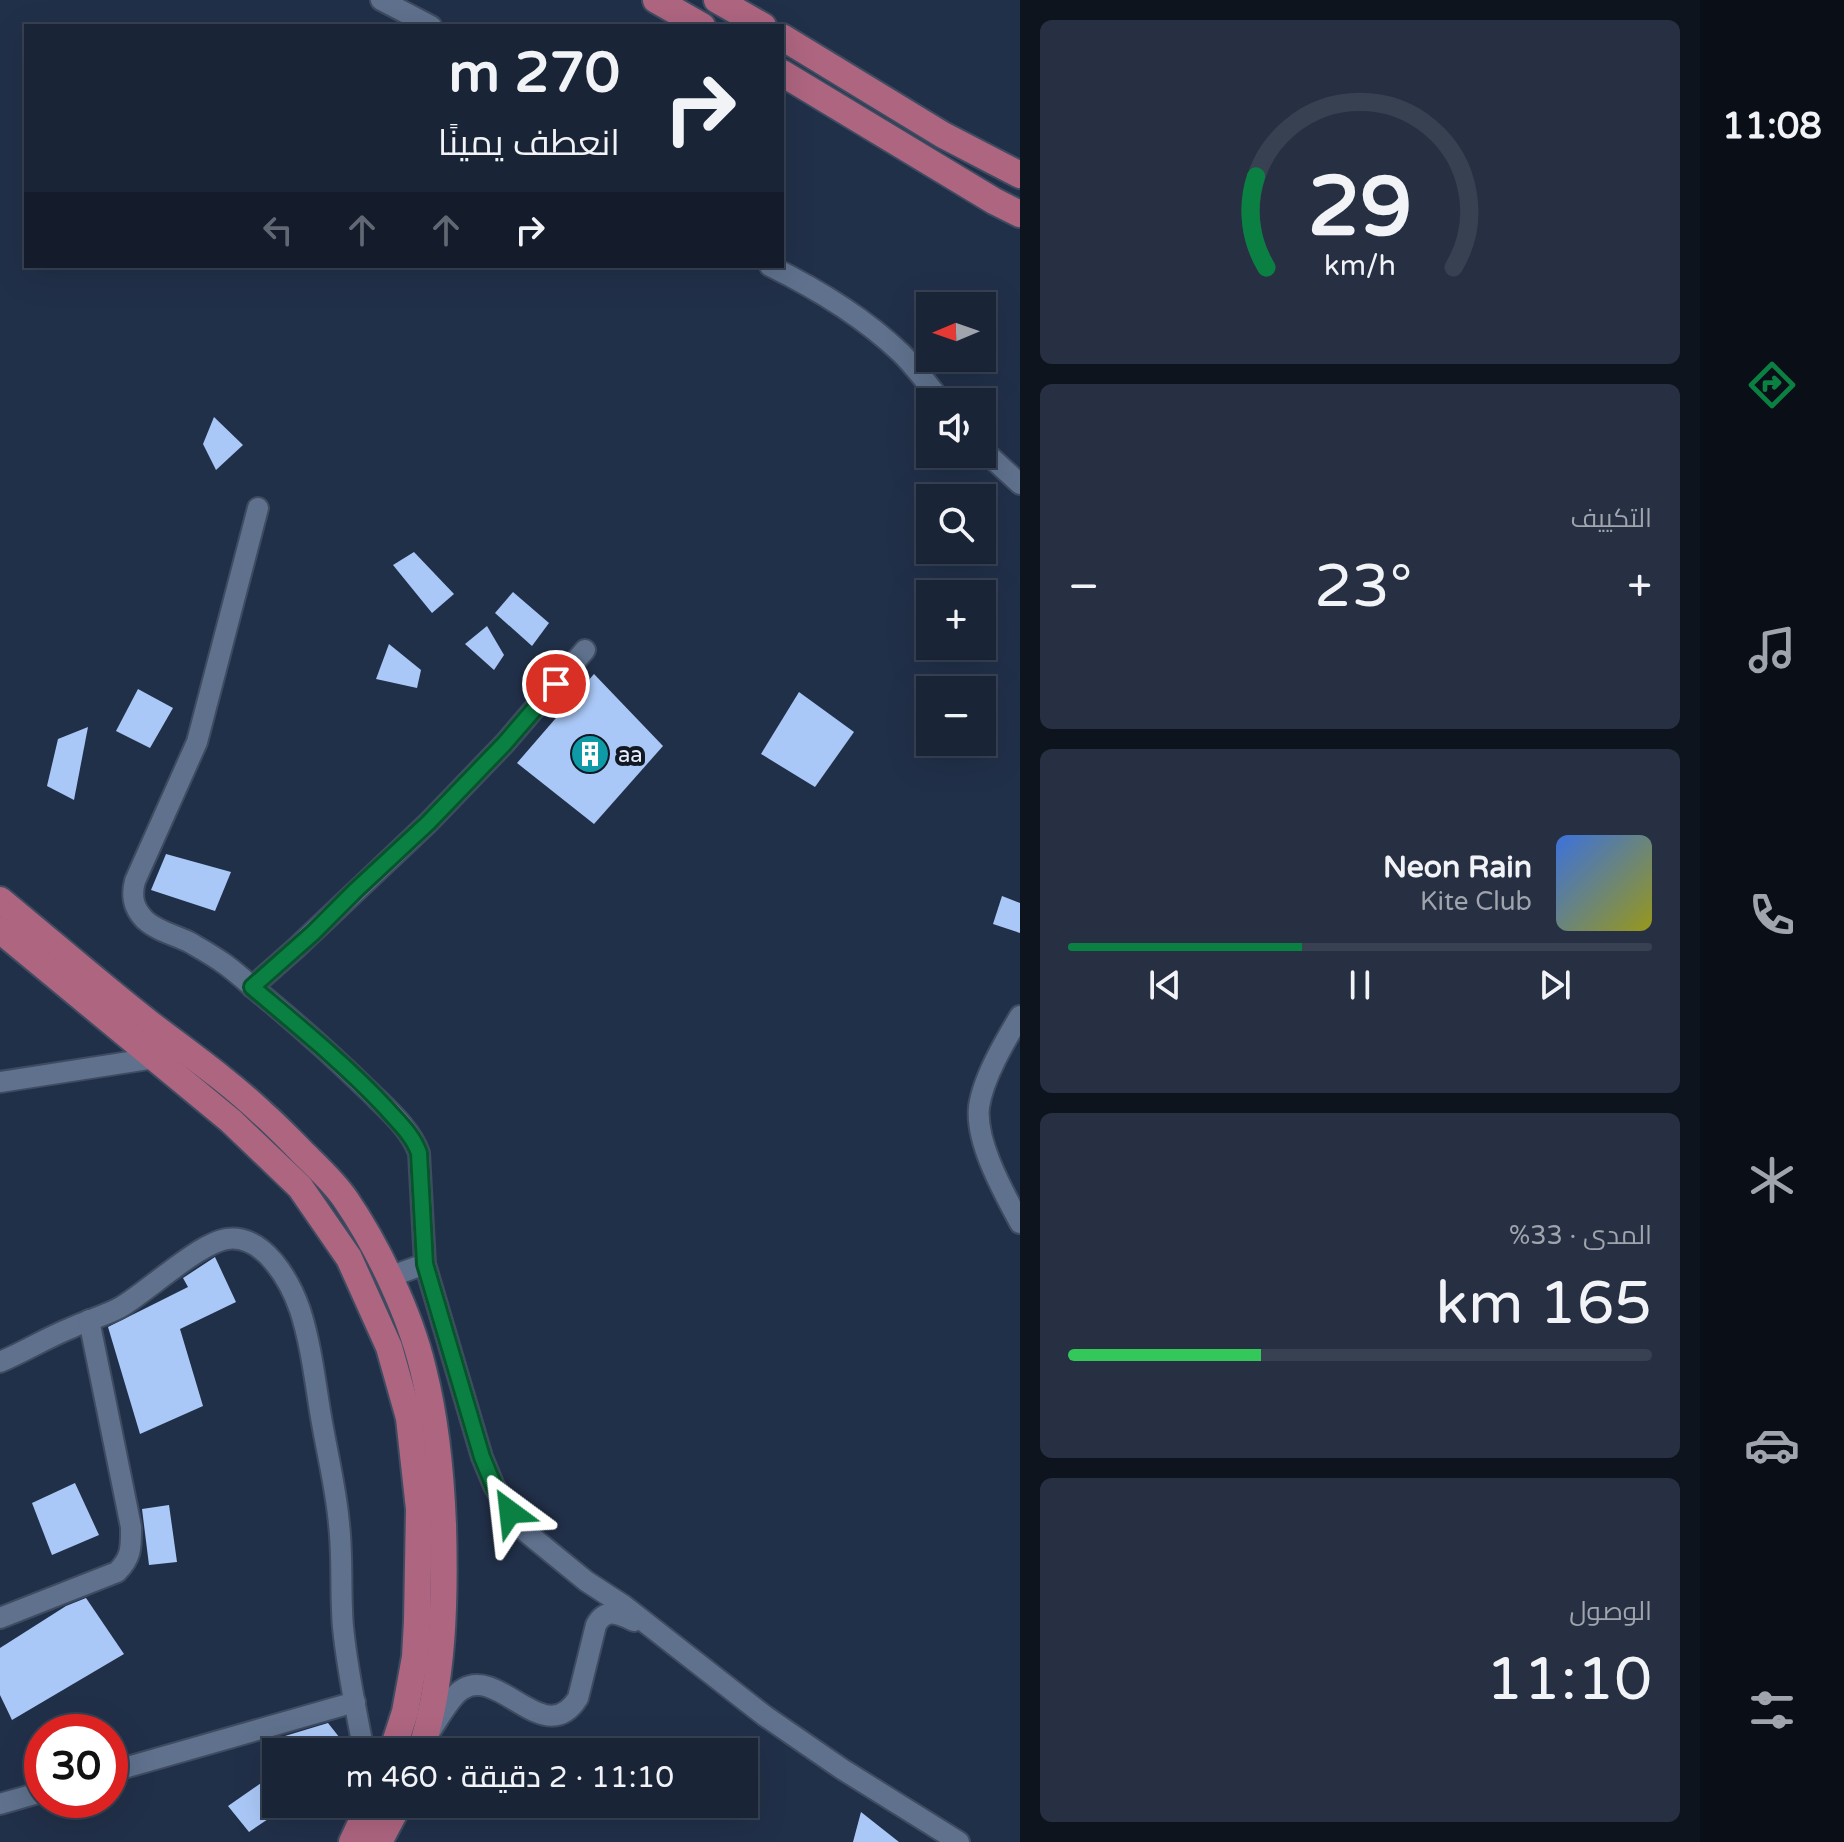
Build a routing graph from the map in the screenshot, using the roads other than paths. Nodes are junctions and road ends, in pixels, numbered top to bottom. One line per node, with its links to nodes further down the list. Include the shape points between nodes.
1 (381, 0): 4 (street)
2 (656, 0): 5 (main road)
3 (717, 0): 6 (main road)
4 (427, 24)
5 (698, 24)
6 (759, 24)
7 (784, 38): 9 (main road)
8 (784, 74): 10 (main road)
9 (943, 135): 10 (main road); 11 (main road)
10 (929, 162): 12 (main road)
11 (1020, 175)
12 (1020, 214)
13 (774, 268): 14 (street, via 848,310 903,355)
14 (930, 388)
15 (996, 462): 16 (street)
16 (1020, 484)
17 (258, 508): 21 (street, via 197,742 132,898 146,920 225,964)
18 (585, 650): 21 (street, via 428,823)
19 (0, 900): 27 (main road, via 263,1113 345,1198)
20 (0, 930): 23 (main road)
21 (252, 987): 26 (street, via 330,1052 417,1147)
22 (1020, 1016): 25 (street, via 983,1090 979,1109 997,1179)
23 (155, 1058): 24 (street); 34 (main road, via 300,1187 349,1258 389,1347 409,1418 419,1509 415,1657)
24 (0, 1082)
25 (1020, 1223)
26 (425, 1264): 27 (street); 31 (street, via 482,1457 510,1512 526,1532 586,1581)
27 (389, 1277): 35 (main road, via 423,1368 442,1500 439,1668)
28 (89, 1320): 29 (street); 30 (street, via 131,1527 127,1563 117,1572); 32 (street, via 122,1306 208,1246 228,1239 259,1248 270,1258 300,1311 313,1364 339,1524 343,1626)
29 (0, 1362)
30 (0, 1618)
31 (657, 1630): 36 (street, via 616,1613 600,1617 578,1698 564,1714 543,1715 475,1684 455,1696); 44 (street, via 765,1716)
32 (355, 1702): 33 (street); 37 (street)
33 (361, 1738)
34 (397, 1738)
35 (423, 1738)
36 (428, 1738)
37 (128, 1767)
38 (24, 1794): 39 (street)
39 (3, 1796)
40 (363, 1818): 42 (main road)
41 (392, 1818): 43 (main road)
42 (352, 1842)
43 (379, 1842)
44 (959, 1842)

